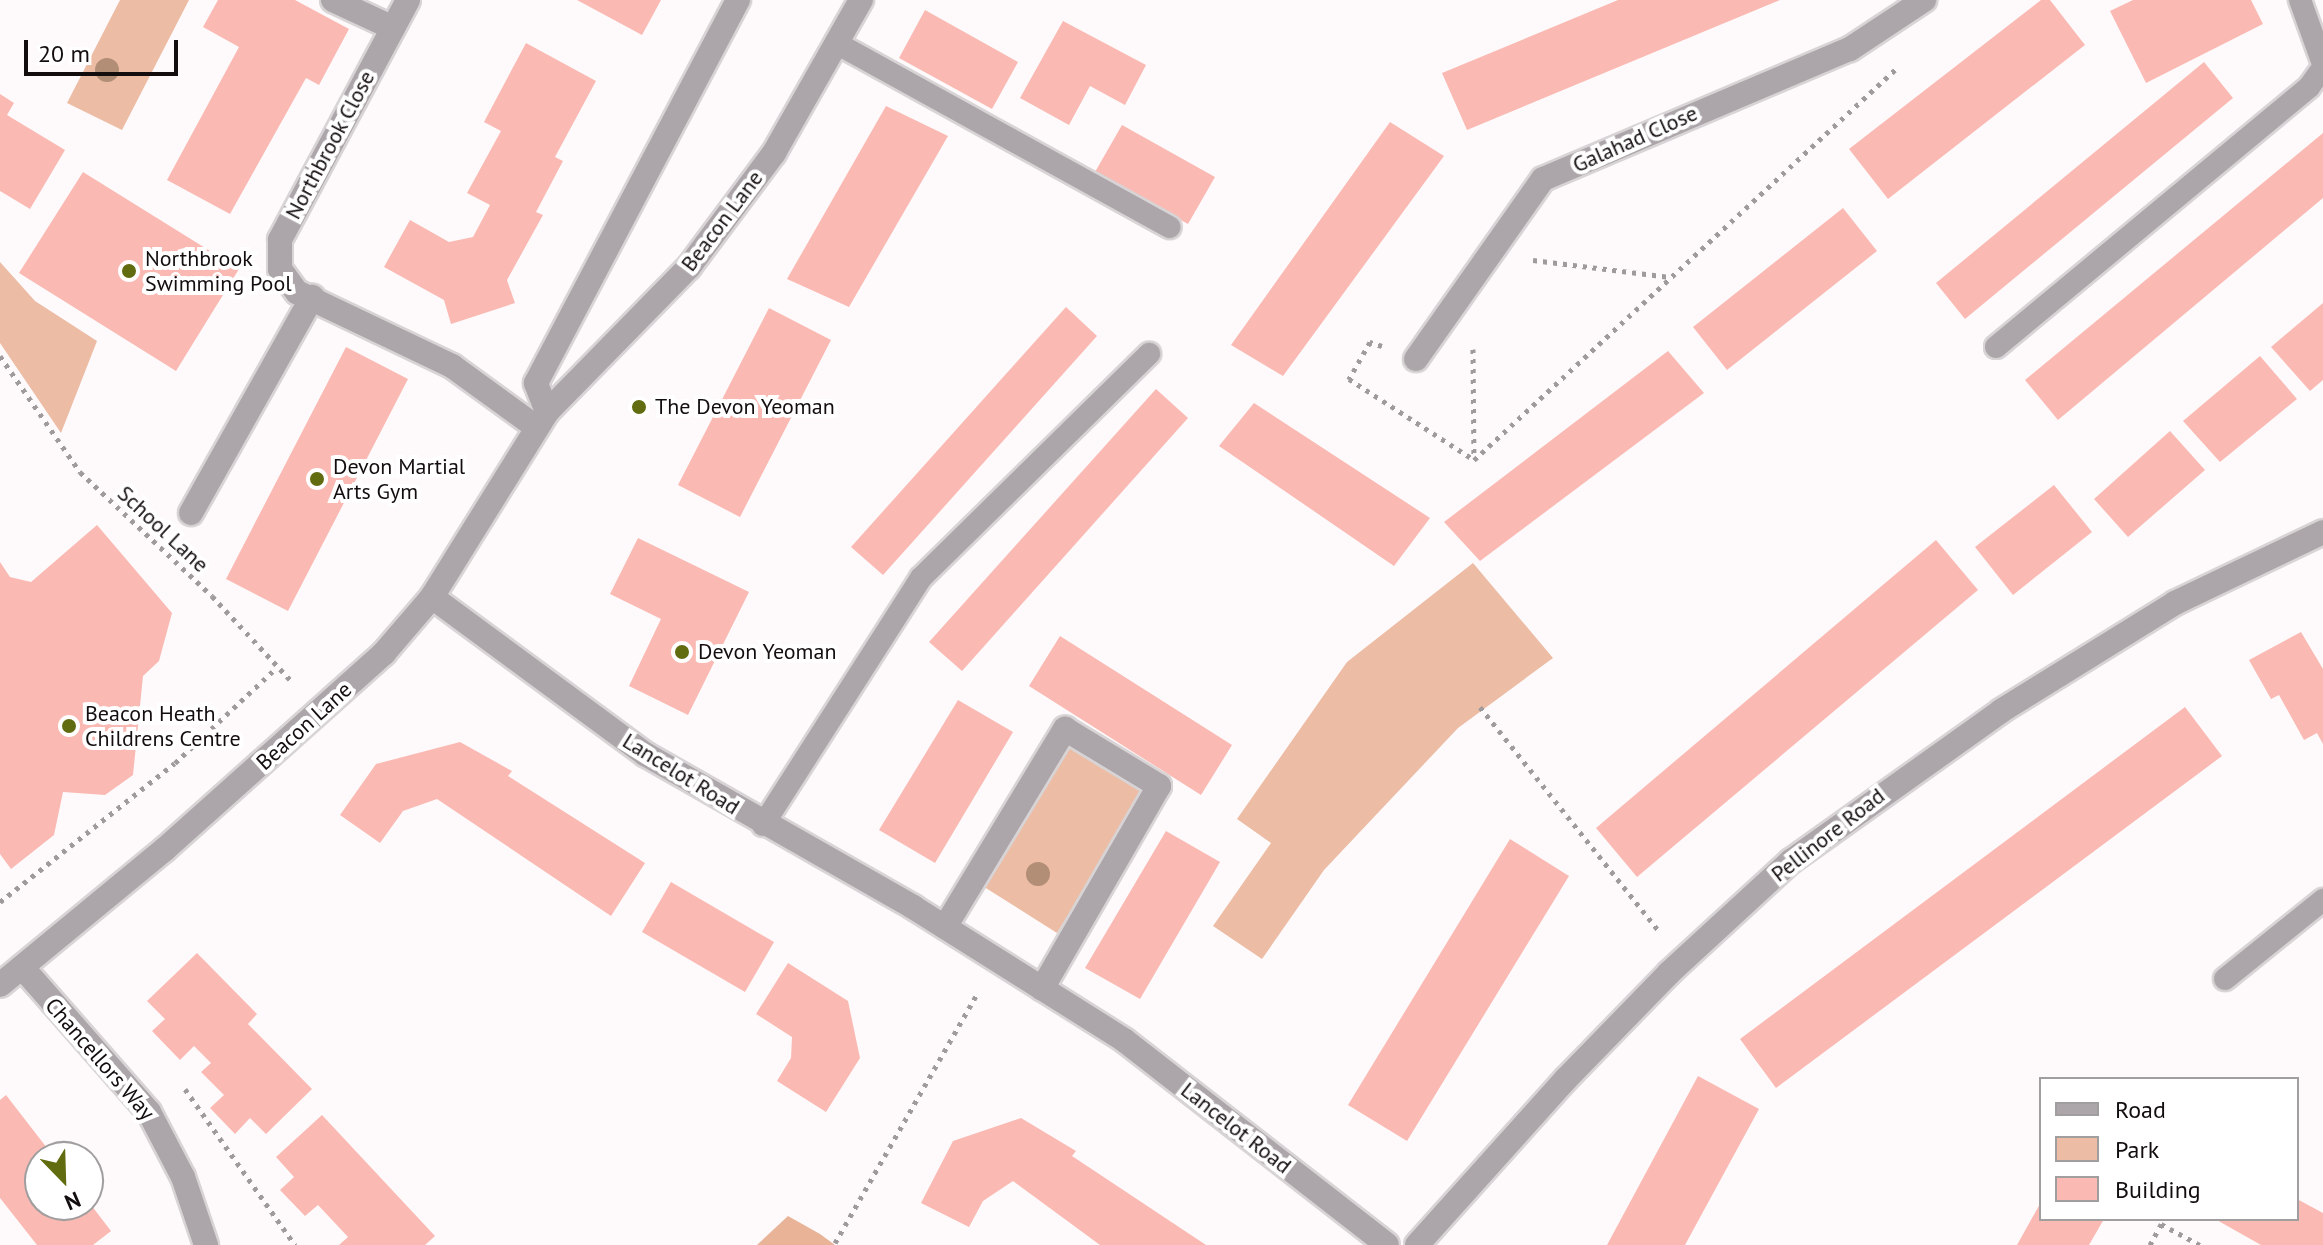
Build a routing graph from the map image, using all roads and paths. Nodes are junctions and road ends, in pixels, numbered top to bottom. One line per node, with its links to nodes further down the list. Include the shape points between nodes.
1 (333, 0): 8 (street)
2 (408, 0): 8 (street, Northbrook Close)
3 (738, 0): 20 (street, via 536,383)
4 (861, 0): 9 (street, Beacon Lane)
5 (1924, 0): 7 (street, Galahad Close)
6 (2300, 0): 10 (lane)
7 (1894, 20): 12 (street, Galahad Close, via 1850,49 1543,179); 13 (path, via 1901,65)
8 (393, 28): 15 (street, Northbrook Close, via 280,240 280,269 297,292)
9 (836, 43): 11 (lane); 20 (street, Beacon Lane, via 774,153 689,267)
10 (2323, 66): 16 (lane, via 2309,87)
11 (1170, 227)
12 (1489, 254): 13 (path); 14 (street, Galahad Close)
13 (1671, 278): 21 (path)
14 (1465, 290): 19 (street, Galahad Close); 21 (path, via 1475,370)
15 (312, 297): 20 (street, Northbrook Close, via 452,366); 22 (street)
16 (1996, 347)
17 (1149, 354): 28 (lane, via 921,578)
18 (0, 356): 25 (path, School Lane, via 80,472 212,596)
19 (1416, 359): 21 (path, via 1370,342 1349,379)
20 (541, 420): 24 (street, Beacon Lane)
21 (1474, 460)
22 (191, 513)
23 (2323, 532): 33 (street, Pellinore Road, via 2175,603 2001,711 1791,861)
24 (432, 597): 27 (street, Beacon Lane, via 384,653); 28 (street, Lancelot Road, via 645,754)
25 (276, 668): 27 (path, School Lane); 30 (path, via 175,763)
26 (1480, 707): 33 (path)
27 (323, 710): 34 (street, Beacon Lane)
28 (763, 825): 31 (street, Lancelot Road)
29 (2323, 900): 35 (lane)
30 (0, 902)
31 (945, 927): 32 (street, Lancelot Road); 37 (street, via 1065,729 1159,786)
32 (996, 959): 37 (street, Lancelot Road); 39 (path)
33 (1683, 961): 43 (street, Pellinore Road, via 1566,1079)
34 (22, 967): 36 (street, Beacon Lane); 38 (street, Chancellors Way)
35 (2225, 979)
36 (0, 985)
37 (1042, 989): 42 (street, Lancelot Road, via 1124,1040)
38 (126, 1090): 40 (street, Chancellors Way, via 149,1112 166,1144); 41 (path, via 180,1084)
39 (835, 1243)
40 (206, 1245)
41 (295, 1245)
42 (1387, 1245)
43 (1417, 1245)
44 (2150, 1245): 45 (path, via 2161,1224)
45 (2200, 1245)

